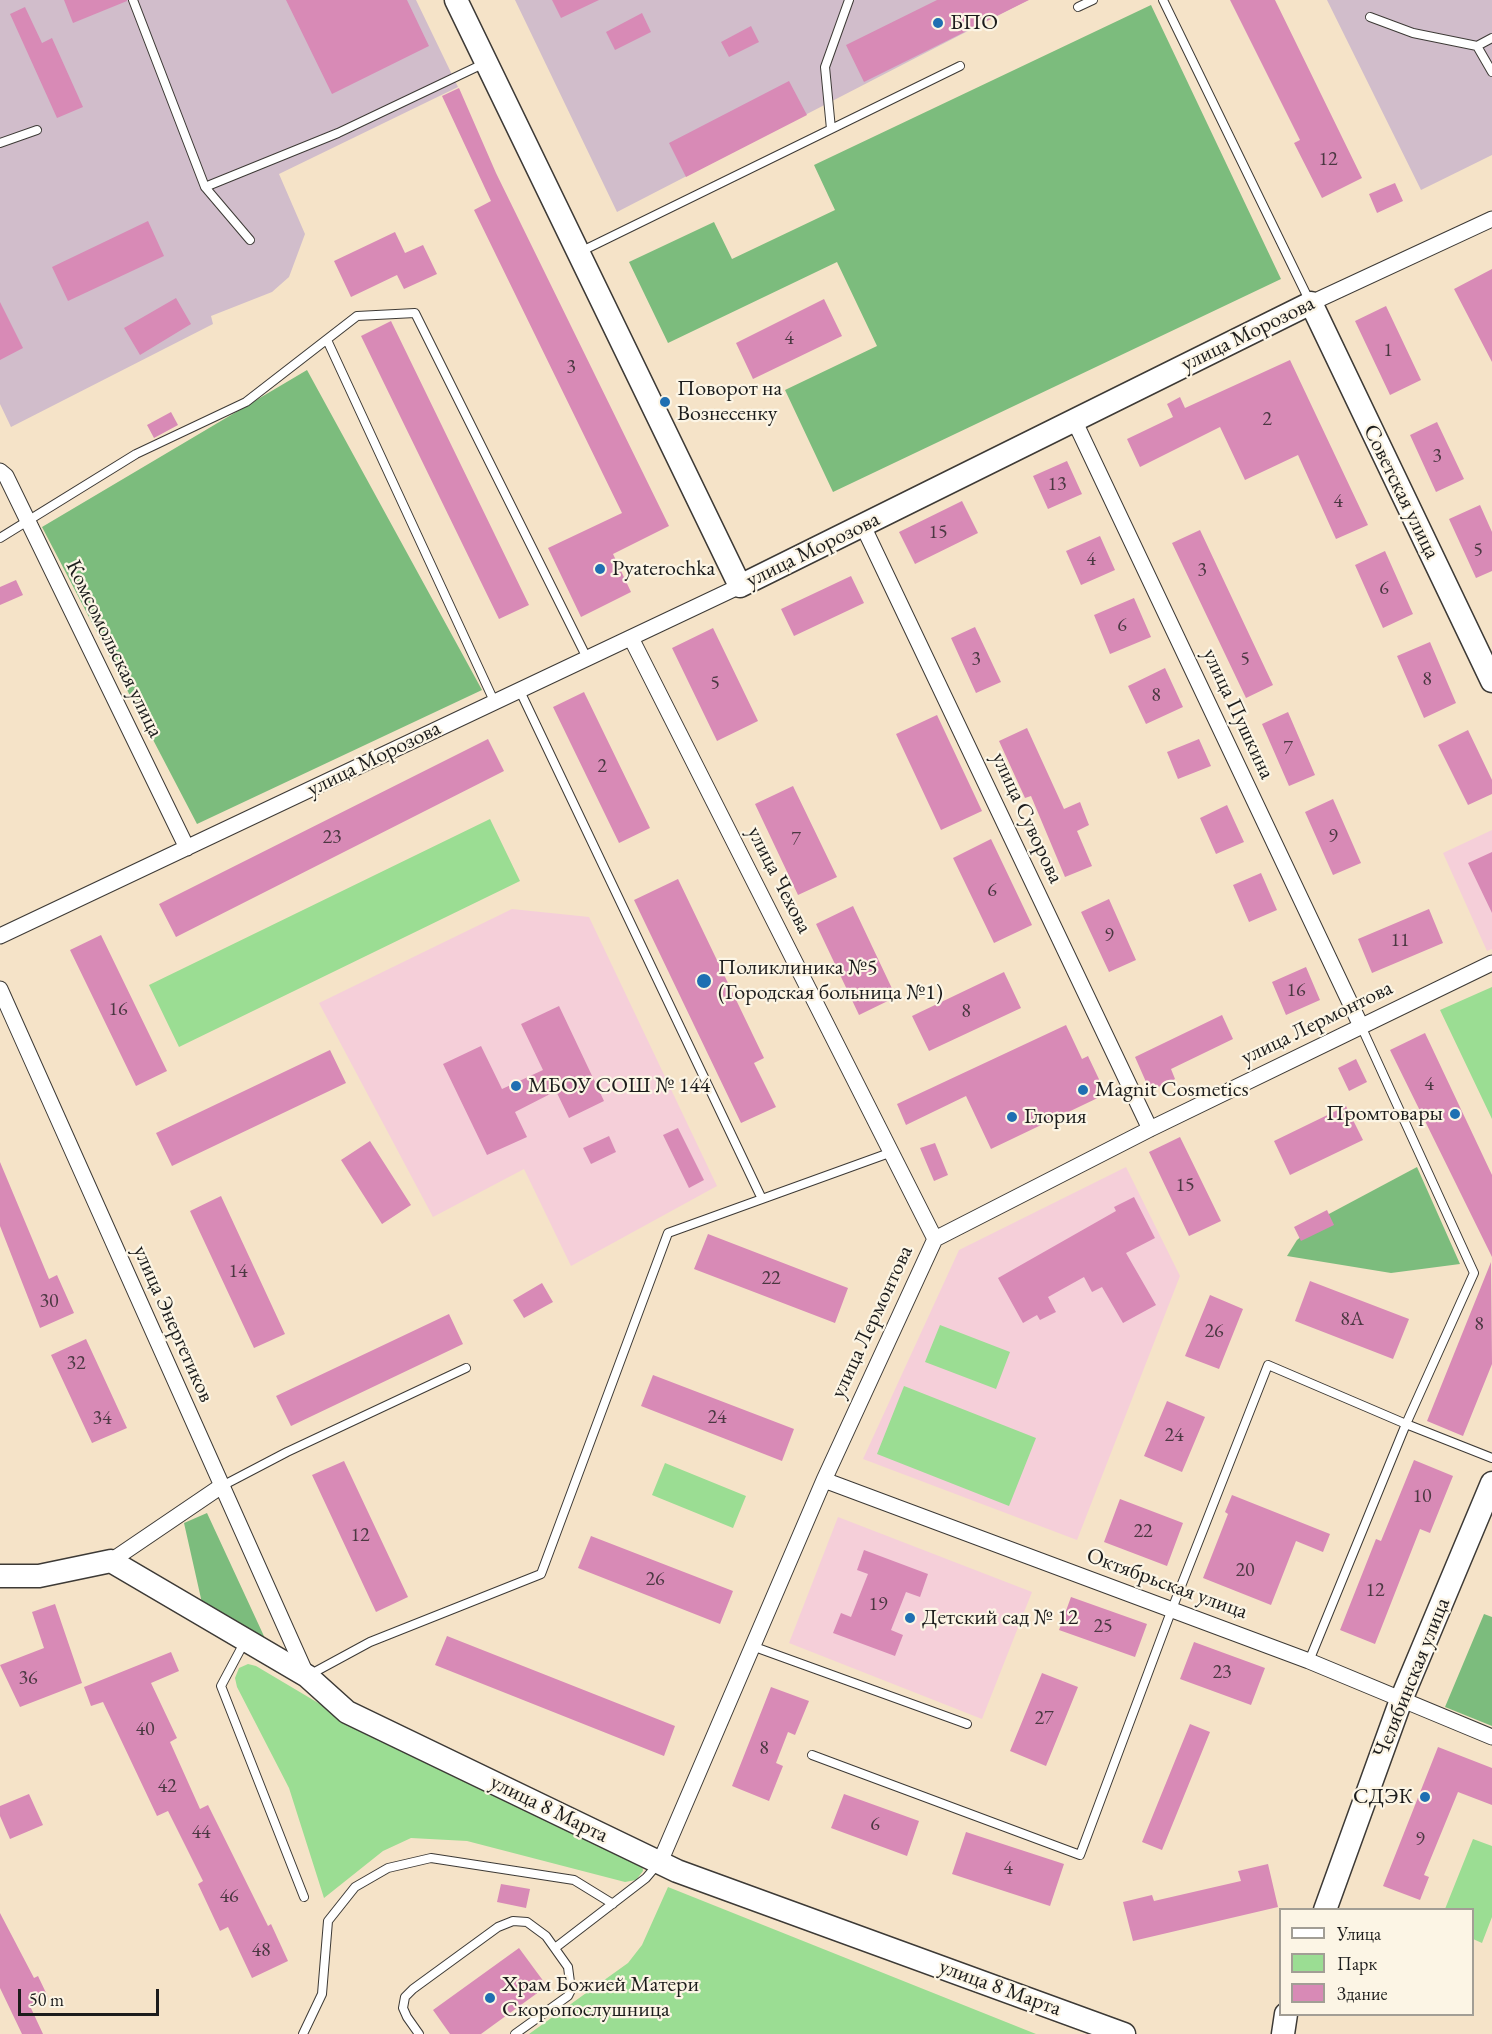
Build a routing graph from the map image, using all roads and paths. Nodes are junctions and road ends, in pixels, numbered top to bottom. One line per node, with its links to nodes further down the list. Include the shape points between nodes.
1 (133, 0): 16 (lane)
2 (456, 0): 10 (street)
3 (849, 0): 13 (lane, via 825,67)
4 (1093, 0): 6 (lane)
5 (1163, 0): 20 (lane)
6 (1078, 7)
7 (1370, 17): 9 (lane, via 1413,33)
8 (1492, 38): 9 (lane)
9 (1477, 46): 12 (lane)
10 (486, 63): 16 (lane, via 338,133); 19 (street)
11 (960, 66): 13 (lane)
12 (1492, 72)
13 (831, 129): 19 (lane)
14 (37, 130): 15 (lane)
15 (0, 143)
16 (205, 187): 18 (lane)
17 (1492, 219): 20 (street, улица Морозова)
18 (250, 240)
19 (578, 253): 27 (street)
20 (1311, 303): 22 (street, улица Морозова); 30 (street, Советская улица)
21 (327, 340): 24 (lane, via 246,402 135,454); 29 (lane, via 357,316 415,313); 32 (lane)
22 (1074, 420): 25 (street, улица Морозова); 37 (street, улица Пушкина)
23 (0, 471): 24 (street, Комсомольская улица, via 6,476)
24 (26, 521): 26 (lane); 33 (street, Комсомольская улица)
25 (863, 526): 27 (street, улица Морозова); 38 (street, улица Суворова)
26 (0, 538)
27 (740, 586): 28 (street, улица Морозова)
28 (630, 638): 29 (street, улица Морозова); 39 (street, улица Чехова)
29 (587, 658): 31 (street, улица Морозова)
30 (1492, 681)
31 (519, 689): 32 (street, улица Морозова); 40 (lane)
32 (494, 701): 33 (street, улица Морозова)
33 (187, 848): 34 (street, улица Морозова)
34 (0, 936)
35 (1492, 963): 37 (street, улица Лермонтова)
36 (0, 989): 47 (street, улица Энергетиков)
37 (1361, 1026): 38 (street, улица Лермонтова); 43 (lane, via 1474,1273)
38 (1150, 1129): 41 (street, улица Лермонтова)
39 (892, 1152): 40 (lane); 41 (street, улица Чехова)
40 (762, 1199): 54 (lane, via 668,1233 541,1574 370,1642)
41 (935, 1239): 45 (street, улица Лермонтова)
42 (466, 1368): 47 (lane)
43 (1406, 1424): 44 (lane); 50 (lane, via 1268,1365); 53 (lane)
44 (1492, 1458)
45 (824, 1480): 50 (street, Октябрьская улица); 52 (street, улица Лермонтова)
46 (1492, 1483): 55 (street, Челябинская улица)
47 (220, 1487): 48 (street); 54 (street, улица Энергетиков)
48 (111, 1561): 49 (street, via 39,1576); 51 (street, улица 8 Марта)
49 (0, 1576)
50 (1172, 1609): 53 (street, Октябрьская улица); 58 (lane, via 1080,1855)
51 (246, 1640): 54 (street, улица 8 Марта); 60 (lane, via 221,1686)
52 (752, 1646): 56 (lane); 59 (street, улица Лермонтова)
53 (1309, 1661): 55 (street, Октябрьская улица)
54 (307, 1676): 59 (street, улица 8 Марта, via 347,1712)
55 (1401, 1700): 57 (street, Октябрьская улица); 62 (street, Челябинская улица)
56 (967, 1724)
57 (1492, 1737)
58 (812, 1755)
59 (660, 1862): 61 (lane); 68 (street, улица 8 Марта)
60 (304, 1897)
61 (613, 1904): 63 (lane); 65 (lane, via 574,1880 431,1858 388,1868 355,1887 328,1921 322,1994)
62 (1325, 1908)
63 (555, 1948): 66 (lane, via 527,1922 513,1921 498,1927 405,1997 403,2008); 67 (lane, via 568,1967 572,1990)
64 (1286, 2016): 69 (street)
65 (303, 2034)
66 (419, 2034)
67 (515, 2034)
68 (1124, 2034)
69 (1282, 2034)

